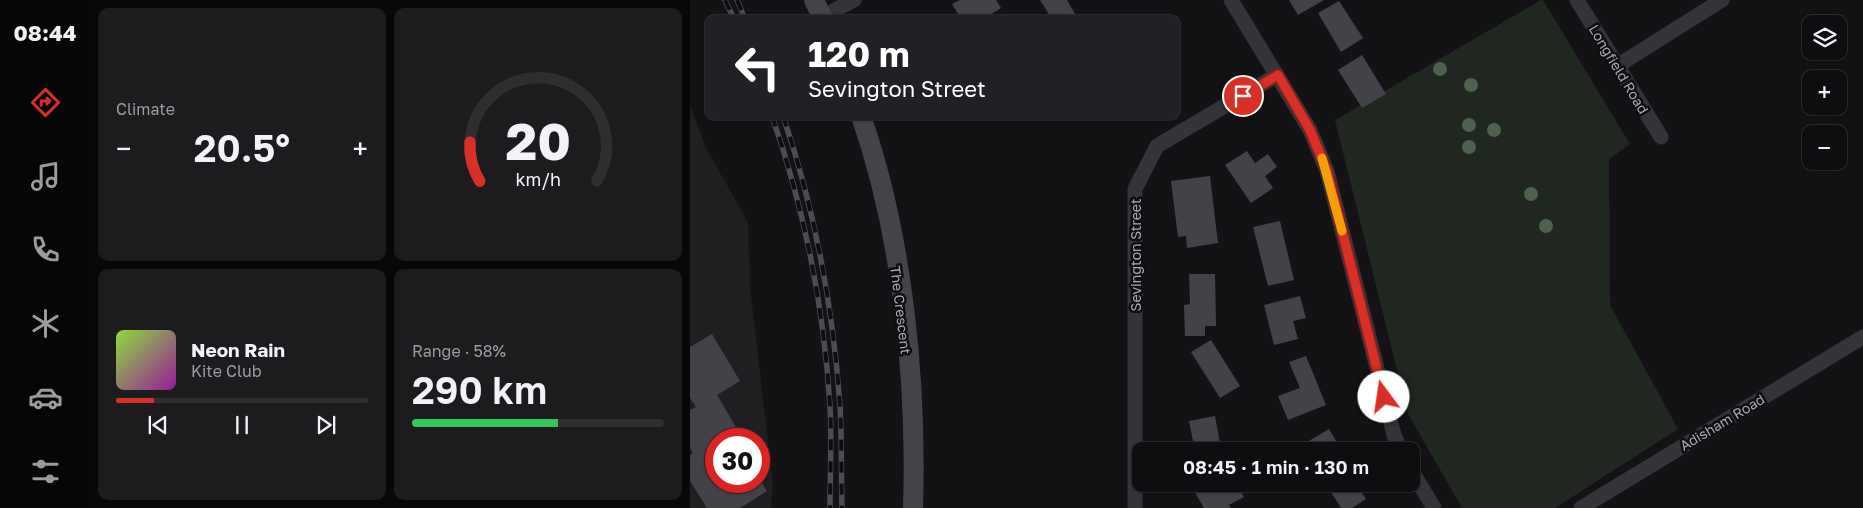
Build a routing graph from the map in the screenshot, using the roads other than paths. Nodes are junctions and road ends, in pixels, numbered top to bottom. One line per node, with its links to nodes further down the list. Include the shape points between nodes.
1 (854, 0): 5 (street)
2 (1231, 0): 7 (street)
3 (1577, 0): 6 (street, Longfield Road)
4 (1722, 0): 6 (street)
5 (820, 12)
6 (1616, 66): 9 (street, Longfield Road)
7 (1278, 75): 11 (street, via 1310,130 1327,171); 14 (street, Sevington Street, via 1157,146 1135,189)
8 (862, 120): 13 (main road, The Crescent, via 885,204 901,295 910,393)
9 (1661, 138)
10 (1863, 337): 16 (street, Adisham Road)
11 (1397, 442)
12 (1420, 485): 15 (street)
13 (913, 508)
14 (1135, 508)
15 (1434, 508)
16 (1581, 508)

